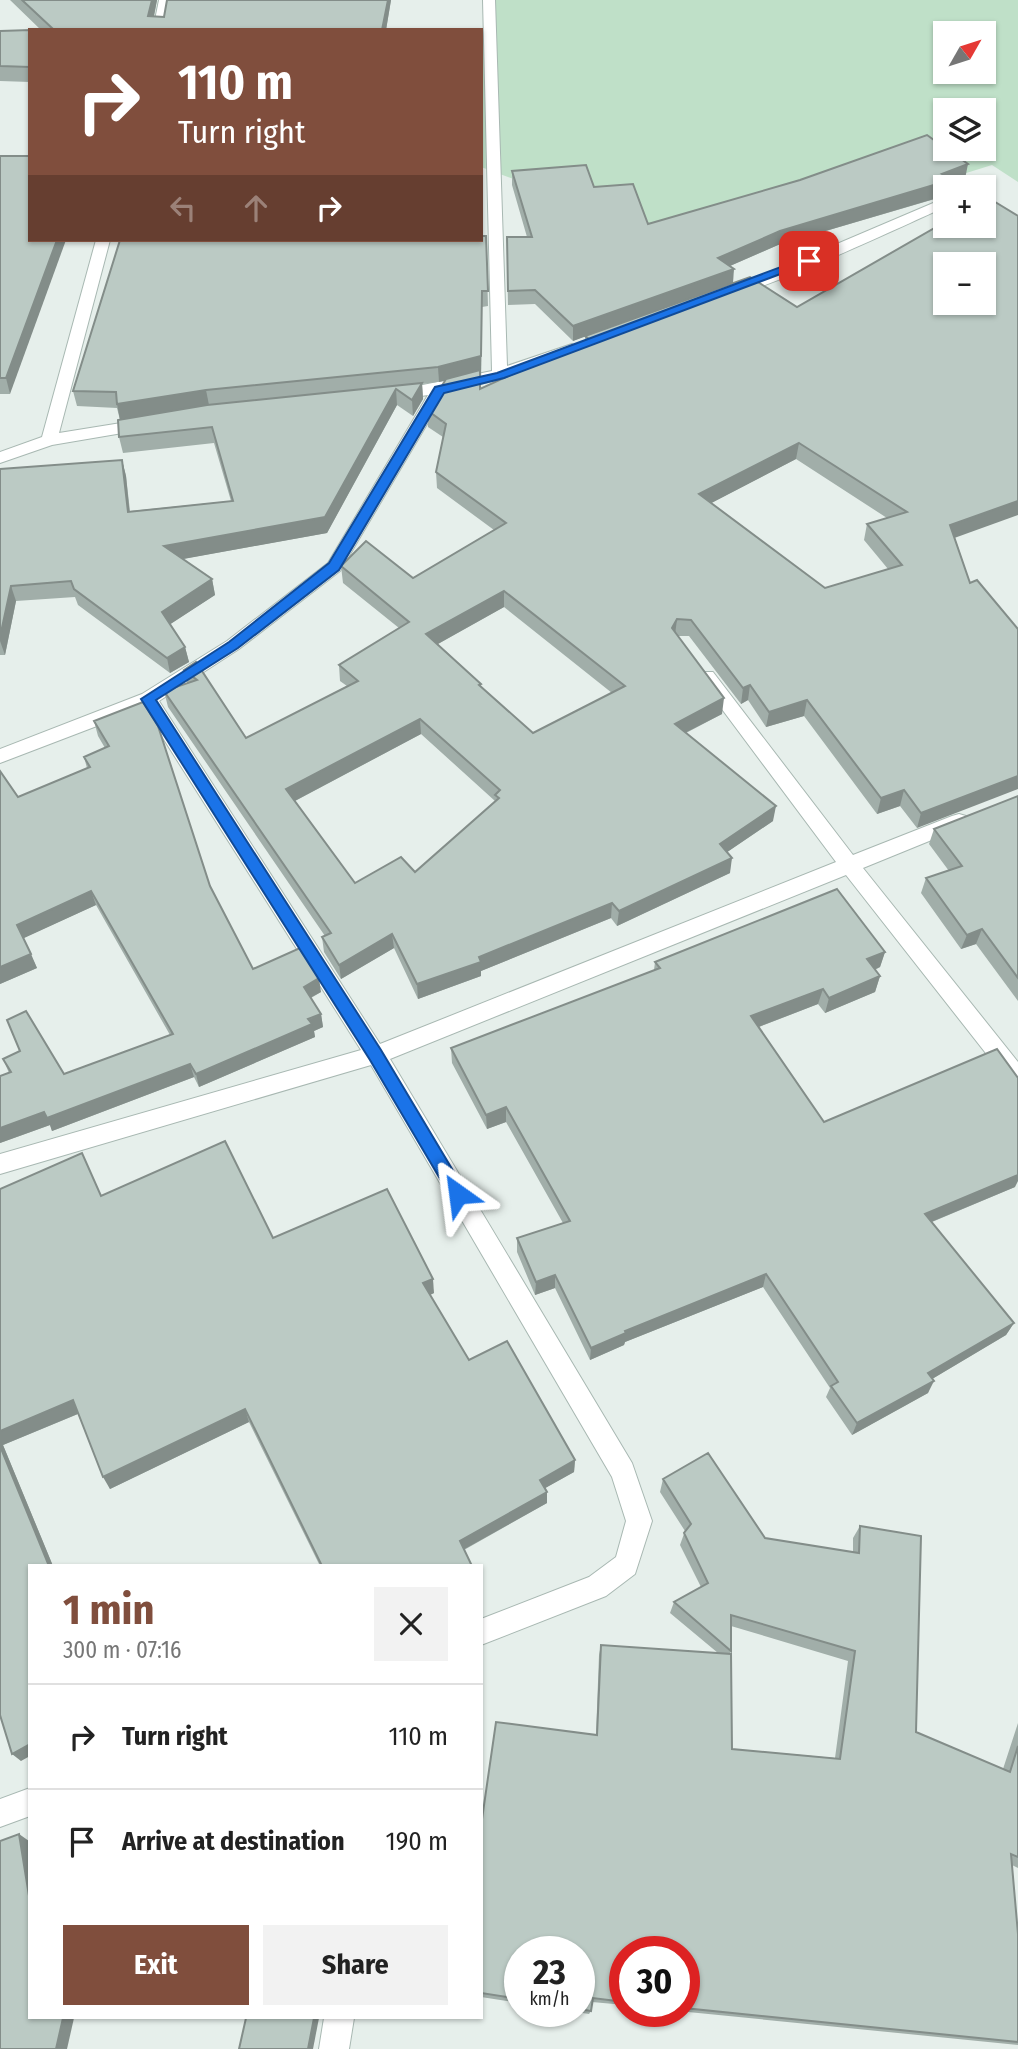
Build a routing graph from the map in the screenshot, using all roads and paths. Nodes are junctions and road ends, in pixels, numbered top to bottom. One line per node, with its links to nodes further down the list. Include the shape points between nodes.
1 (165, 0): 3 (street)
2 (489, 0): 8 (street)
3 (159, 28)
4 (933, 207): 6 (street)
5 (102, 242): 12 (street)
6 (721, 295)
7 (591, 342): 8 (street)
8 (500, 375): 9 (street)
9 (439, 390): 10 (street); 15 (street, via 334,566 233,645)
10 (372, 397)
11 (156, 422): 12 (street)
12 (49, 440): 13 (street)
13 (0, 457)
14 (697, 663): 18 (street)
15 (148, 699): 16 (street); 19 (street)
16 (0, 756)
17 (980, 813): 18 (street)
18 (850, 866): 19 (street); 20 (street)
19 (376, 1055): 21 (street); 22 (street, via 623,1472 639,1521 626,1565 597,1587)
20 (1018, 1078)
21 (0, 1164)
22 (483, 1631)
23 (28, 1803): 24 (street)
24 (0, 1813)
25 (339, 2019): 26 (street)
26 (334, 2049)

